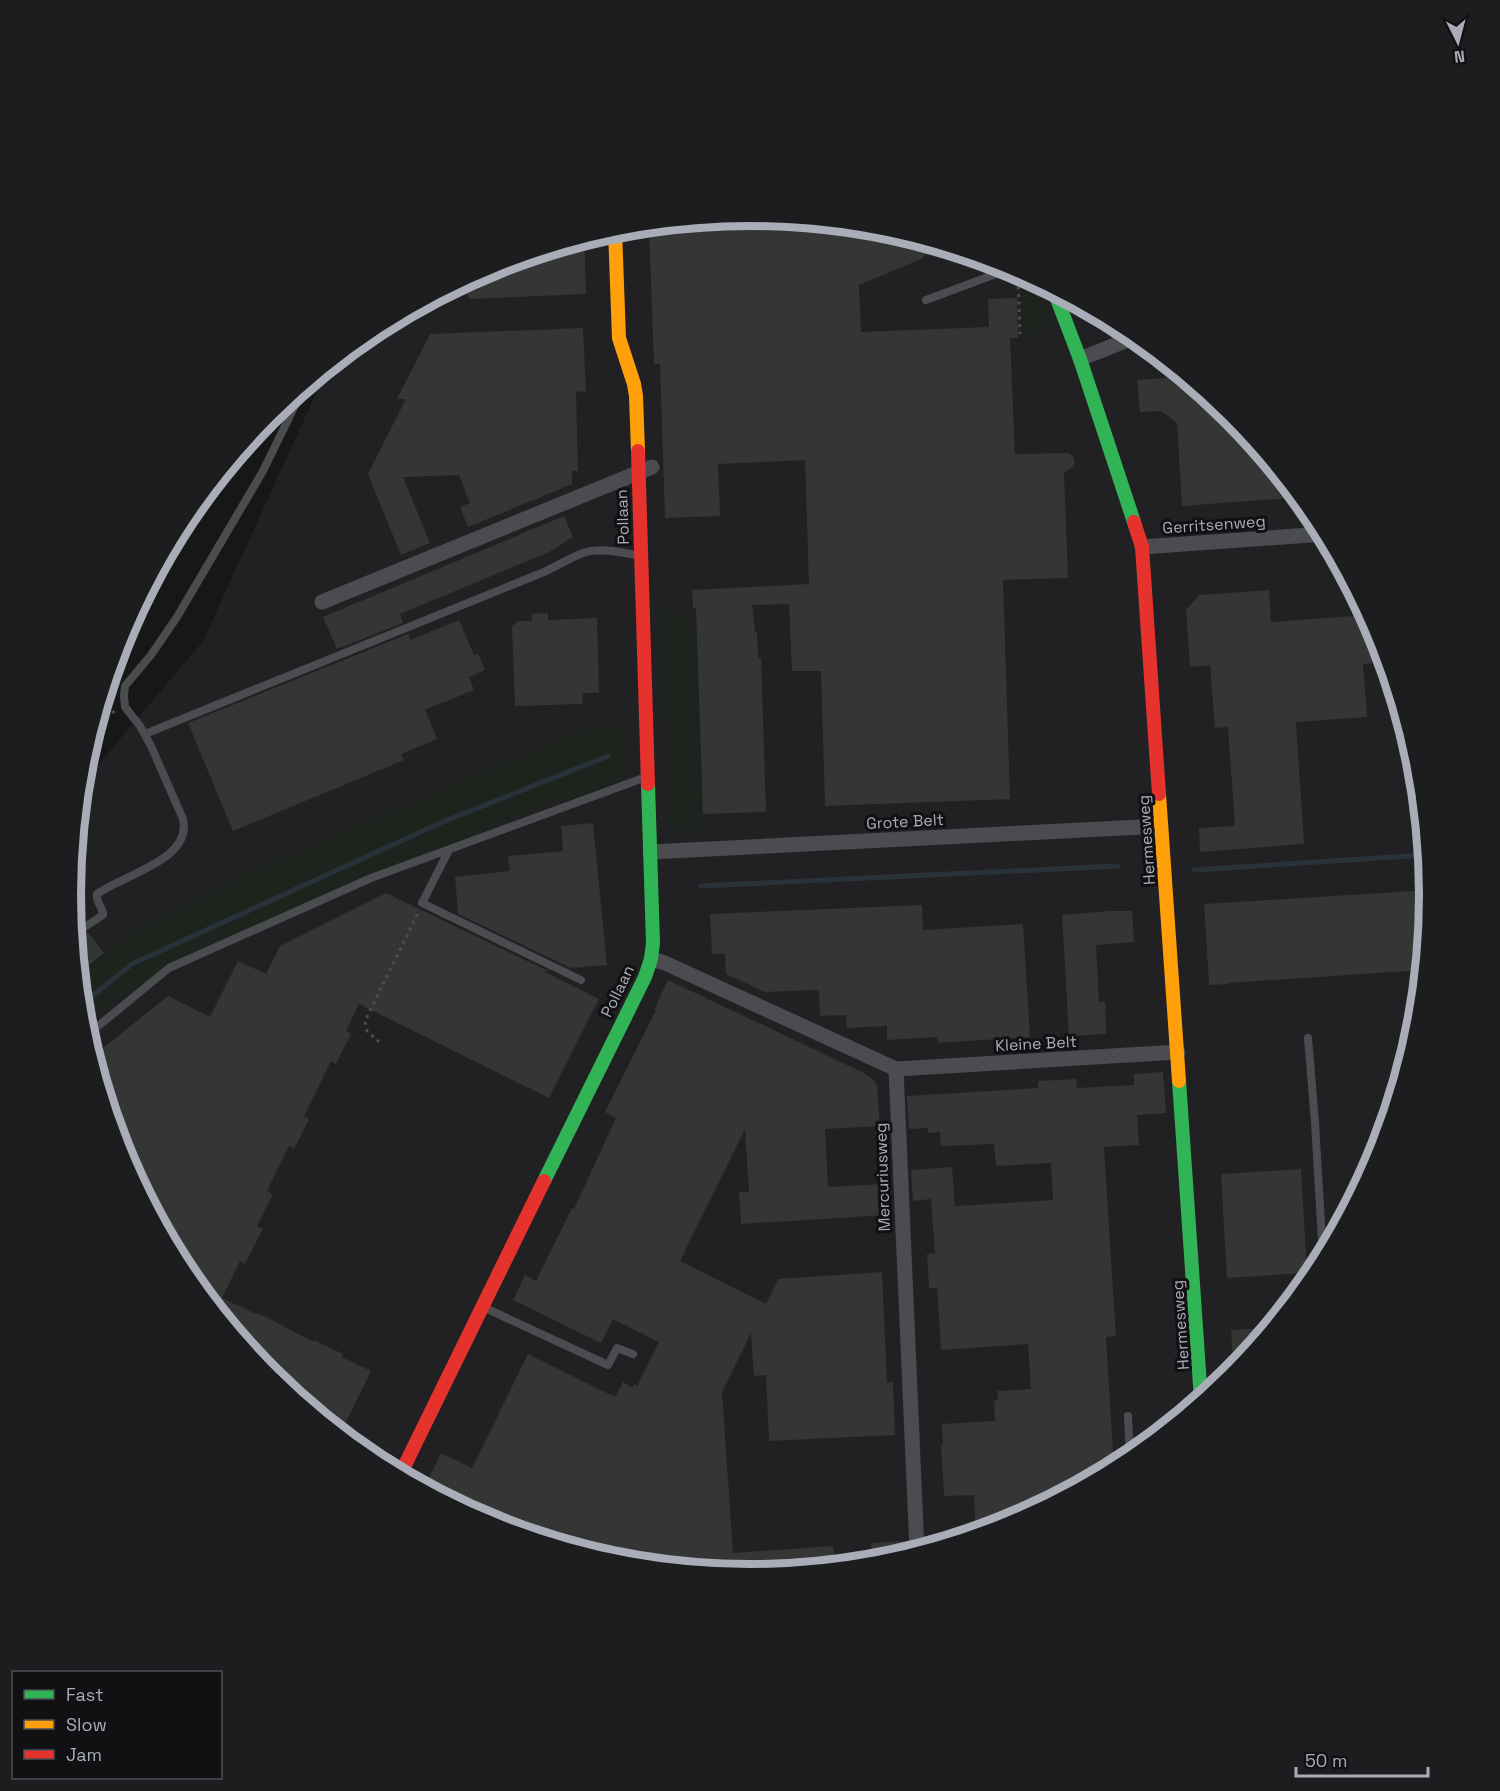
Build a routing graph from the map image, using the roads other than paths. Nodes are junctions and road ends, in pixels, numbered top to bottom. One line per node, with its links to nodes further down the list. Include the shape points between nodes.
1 (615, 240): 8 (street, Pollaan, via 618,328 634,384)
2 (996, 273): 3 (lane)
3 (926, 300)
4 (1058, 302): 6 (street, Hermesweg)
5 (1125, 341): 6 (street)
6 (1080, 359): 10 (street, Hermesweg)
7 (295, 406): 13 (lane, via 263,471 177,617 125,686 125,707)
8 (645, 469): 11 (street, Pollaan); 12 (street, Pollaan)
9 (1313, 535): 10 (street, Gerritsenweg)
10 (1142, 547): 15 (street, Hermesweg)
11 (641, 556): 13 (lane, via 585,552); 14 (street, Pollaan)
12 (322, 602)
13 (144, 734): 18 (lane, via 183,819 181,841 161,860 97,894 103,915)
14 (648, 777): 16 (lane); 17 (street, Pollaan)
15 (1161, 826): 17 (street, Grote Belt); 23 (street, Hermesweg)
16 (449, 850): 20 (lane, via 422,903); 21 (lane, via 371,879 169,968)
17 (650, 852): 19 (street, Pollaan)
18 (82, 929)
19 (651, 959): 24 (street); 26 (street, Pollaan)
20 (581, 980)
21 (95, 1029)
22 (1308, 1038): 25 (lane)
23 (1178, 1053): 24 (street, Kleine Belt); 28 (street, Hermesweg)
24 (896, 1069): 32 (street, Mercuriusweg)
25 (1322, 1241)
26 (482, 1306): 27 (lane, via 608,1365 617,1348); 31 (street, Pollaan)
27 (633, 1354)
28 (1200, 1390)
29 (1128, 1416): 30 (lane)
30 (1129, 1446)
31 (403, 1468)
32 (917, 1544)

